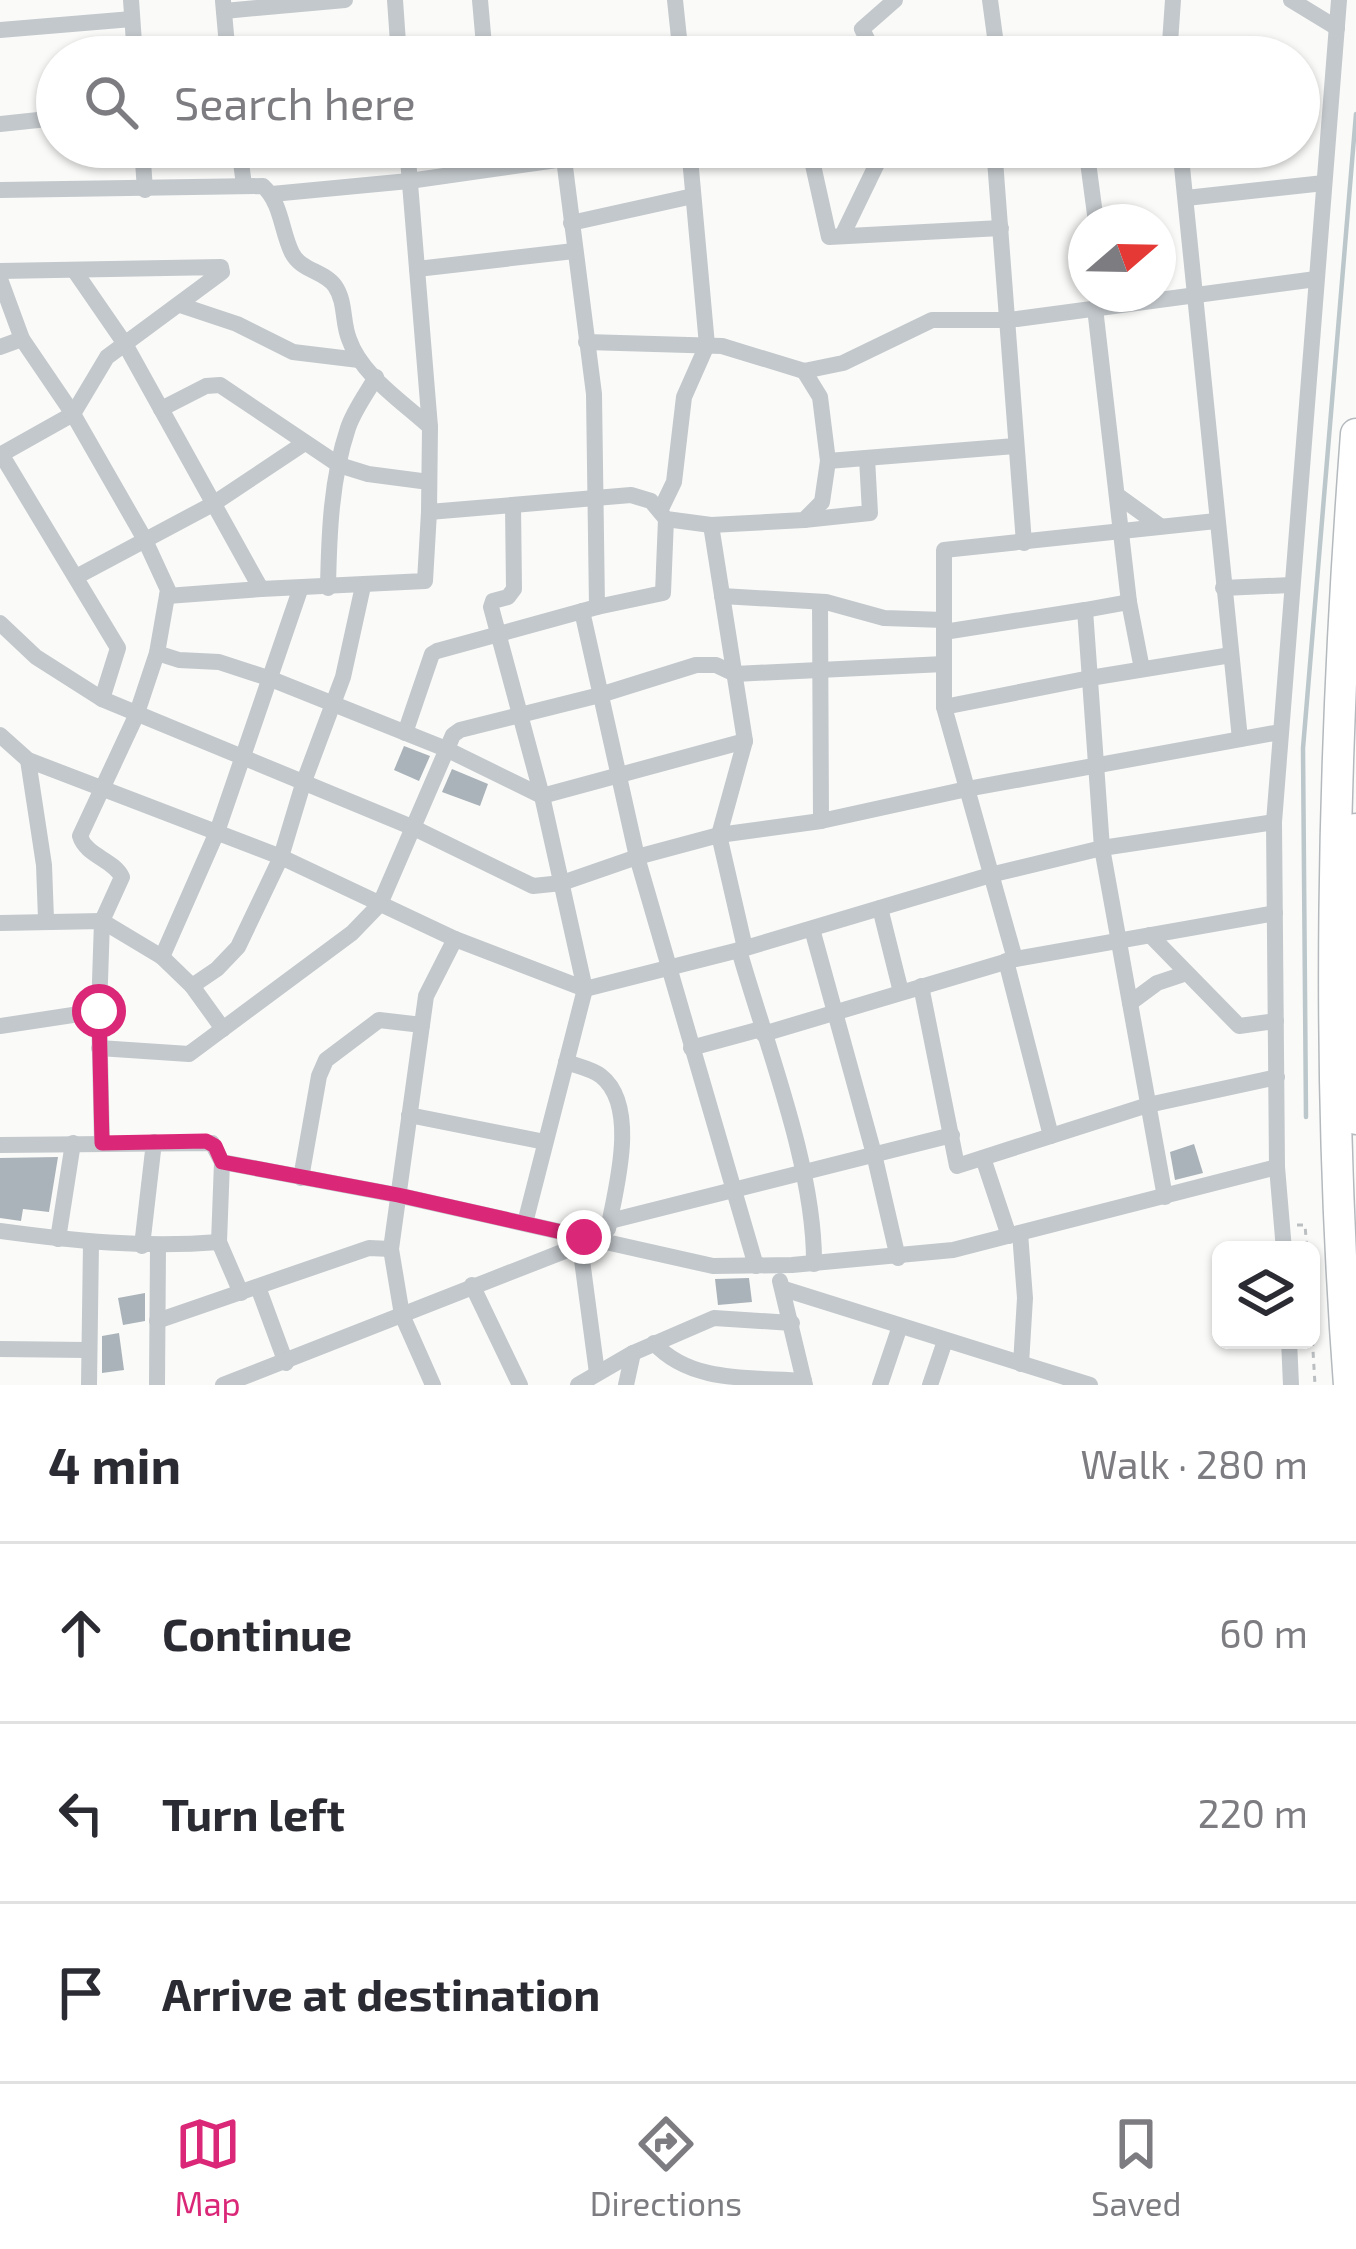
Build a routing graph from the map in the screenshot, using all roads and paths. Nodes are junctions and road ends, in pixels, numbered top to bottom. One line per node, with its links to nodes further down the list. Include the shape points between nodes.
1 (345, 0): 10 (street)
2 (395, 0): 15 (street)
3 (480, 0): 16 (street)
4 (675, 0): 17 (street)
5 (895, 0): 18 (street, via 862,29)
6 (990, 0): 19 (street)
7 (1173, 0): 20 (street)
8 (1292, 0): 12 (street)
9 (1339, 0): 12 (street)
10 (224, 5): 14 (street)
11 (132, 9): 13 (street)
12 (1337, 28): 35 (street)
13 (0, 30)
14 (226, 36)
15 (398, 36)
16 (483, 36)
17 (678, 36)
18 (866, 36)
19 (995, 36)
20 (1169, 36)
21 (36, 120): 22 (street)
22 (0, 124)
23 (143, 168): 38 (street)
24 (241, 168): 36 (street)
25 (409, 168): 34 (street)
26 (495, 168): 34 (street)
27 (565, 168): 43 (street)
28 (691, 168): 40 (street)
29 (814, 168): 45 (street, via 829,237)
30 (875, 168): 45 (street)
31 (996, 168): 44 (street)
32 (1089, 168): 42 (street)
33 (1182, 168): 41 (street)
34 (410, 182): 39 (street); 47 (street)
35 (1324, 183): 41 (street); 50 (street)
36 (244, 184): 38 (street); 39 (street)
37 (0, 190): 38 (street)
38 (145, 190)
39 (272, 194): 62 (street, via 293,257 332,280)
40 (694, 196): 43 (street); 60 (street)
41 (1186, 198): 51 (street)
42 (1094, 204)
43 (571, 224): 46 (street)
44 (1001, 228): 45 (street); 56 (street)
45 (842, 236)
46 (574, 251): 47 (street); 58 (street)
47 (417, 269): 67 (street)
48 (74, 270): 49 (street); 53 (street, via 221,267 216,280); 59 (street)
49 (0, 275): 57 (street)
50 (1316, 279): 51 (street); 90 (street)
51 (1197, 294): 52 (street); 83 (street)
52 (1176, 296)
53 (180, 305): 59 (street); 62 (street, via 293,352)
54 (1068, 309): 56 (street)
55 (1103, 312): 76 (street)
56 (1009, 320): 63 (street, via 932,320 843,363); 70 (street)
57 (22, 339): 61 (street); 66 (street)
58 (586, 342): 60 (street); 77 (street)
59 (125, 344): 65 (street); 66 (street, via 107,357)
60 (707, 345): 63 (street); 81 (street, via 684,397)
61 (0, 346)
62 (359, 360): 64 (street)
63 (804, 371): 73 (street, via 820,398)
64 (376, 377): 67 (street); 74 (street, via 349,424)
65 (160, 409): 69 (street, via 220,385); 78 (street)
66 (73, 414): 71 (street); 87 (street)
67 (430, 427): 75 (street)
68 (1356, 434): 244 (highway, via 1332,905 1336,1191)
69 (303, 444): 74 (street); 78 (street)
70 (1015, 446): 72 (street); 88 (street)
71 (0, 455): 89 (street)
72 (867, 458): 73 (street); 82 (street, via 870,513)
73 (828, 461): 82 (street, via 822,502)
74 (339, 465): 75 (street); 92 (street)
75 (429, 482): 80 (street)
76 (1117, 495): 85 (street); 86 (street)
77 (596, 498): 79 (street); 81 (street, via 631,495); 100 (street)
78 (213, 504): 87 (street); 94 (street)
79 (513, 505): 80 (street); 104 (street, via 514,589 491,608)
80 (429, 512): 91 (street, via 425,581)
81 (663, 515): 84 (street); 100 (street, via 663,593)
82 (804, 520): 84 (street)
83 (1216, 521): 85 (street); 93 (street)
84 (711, 525): 97 (street)
85 (1160, 526): 86 (street)
86 (1121, 530): 88 (street); 99 (street)
87 (144, 538): 89 (street); 96 (street)
88 (1024, 542): 103 (street, via 944,550)
89 (76, 577): 114 (street, via 118,648)
90 (1291, 585): 93 (street); 119 (street)
91 (362, 586): 92 (street); 115 (street)
92 (328, 588): 95 (street)
93 (1223, 588): 106 (street)
94 (261, 589): 95 (street); 96 (street)
95 (301, 590): 112 (street)
96 (167, 596): 105 (street)
97 (722, 596): 98 (street); 110 (street)
98 (820, 602): 103 (street); 109 (street)
99 (1129, 602): 101 (street); 108 (street)
100 (590, 609): 104 (street); 113 (street)
101 (1084, 610): 103 (street); 111 (street)
102 (0, 623): 114 (street)
103 (944, 626): 107 (street)
104 (499, 635): 118 (street); 120 (street, via 432,655)
105 (157, 653): 112 (street); 117 (street)
106 (1231, 656): 108 (street); 122 (street)
107 (944, 664): 109 (street); 116 (street)
108 (1142, 669): 111 (street)
109 (821, 670): 110 (street); 133 (street)
110 (735, 674): 113 (street, via 697,665); 123 (street)
111 (1090, 678): 116 (street); 127 (street)
112 (272, 679): 115 (street); 125 (street)
113 (600, 695): 118 (street); 128 (street)
114 (102, 699): 117 (street)
115 (333, 705): 120 (street); 129 (street)
116 (944, 707): 130 (street)
117 (136, 716): 125 (street); 131 (street)
118 (522, 716): 124 (street, via 460,730); 132 (street)
119 (1280, 731): 122 (street); 134 (street)
120 (405, 733): 124 (street)
121 (0, 735): 126 (street)
122 (1240, 739): 127 (street)
123 (745, 741): 128 (street); 138 (street)
124 (446, 749): 132 (street); 135 (street)
125 (244, 758): 129 (street); 137 (street)
126 (28, 760): 131 (street); 147 (street)
127 (1094, 764): 130 (street); 139 (street)
128 (618, 774): 132 (street); 140 (street)
129 (303, 784): 135 (street); 141 (street)
130 (967, 789): 133 (street); 142 (street)
131 (104, 792): 137 (street); 148 (street, via 80,836 122,877)
132 (542, 796): 143 (street)
133 (821, 821): 138 (street)
134 (1274, 822): 139 (street); 146 (street)
135 (414, 828): 143 (street, via 533,886); 144 (street)
136 (1356, 829): 177 (highway)
137 (217, 832): 141 (street); 155 (street)
138 (719, 836): 140 (street); 154 (street)
139 (1102, 848): 142 (street); 153 (street)
140 (637, 856): 143 (street); 157 (street)
141 (281, 857): 144 (street); 159 (street, via 238,947)
142 (994, 874): 145 (street); 156 (street)
143 (562, 883): 161 (street)
144 (380, 904): 152 (street); 169 (street)
145 (880, 908): 150 (street); 162 (street)
146 (1275, 913): 151 (street); 166 (street)
147 (46, 920): 148 (street); 149 (street)
148 (102, 921): 155 (street); 164 (street)
149 (0, 923)
150 (812, 928): 154 (street); 165 (street)
151 (1150, 934): 153 (street); 158 (street)
152 (455, 939): 161 (street); 167 (street, via 426,996)
153 (1119, 940): 156 (street); 163 (street)
154 (742, 949): 157 (street); 170 (street)
155 (162, 957): 159 (street)
156 (1011, 960): 160 (street); 179 (street)
157 (668, 968): 161 (street); 172 (street)
158 (1184, 974): 163 (street); 166 (street, via 1239,1026)
159 (192, 986): 169 (street)
160 (921, 986): 162 (street); 178 (street)
161 (585, 989): 173 (street)
162 (902, 992): 165 (street)
163 (1130, 1004): 175 (street)
164 (99, 1011): 168 (street); 171 (street)
165 (836, 1012): 170 (street); 185 (street)
166 (1276, 1021): 174 (street)
167 (422, 1025): 176 (street); 190 (street, via 379,1020 326,1060)
168 (0, 1026)
169 (223, 1029): 171 (street, via 189,1054)
170 (762, 1031): 172 (street); 189 (street)
171 (100, 1048): 182 (street)
172 (692, 1048): 191 (street)
173 (566, 1062): 181 (street); 194 (street, via 599,1075 616,1093 624,1124)
174 (1276, 1077): 175 (street); 188 (street)
175 (1148, 1105): 179 (street); 193 (street)
176 (409, 1115): 181 (street); 192 (street)
177 (1356, 1119)
178 (952, 1135): 185 (street); 186 (street, via 957,1166)
179 (1051, 1136): 186 (street)
180 (154, 1142): 182 (street); 187 (street, via 206,1141); 206 (street)
181 (545, 1142): 195 (street)
182 (102, 1143): 183 (street)
183 (73, 1144): 184 (street); 199 (street)
184 (0, 1145)
185 (874, 1154): 189 (street); 208 (street)
186 (983, 1158): 198 (street)
187 (222, 1162): 190 (street); 203 (street)
188 (1277, 1167): 193 (street); 196 (street)
189 (803, 1172): 191 (street); 209 (street)
190 (302, 1178): 192 (street)
191 (734, 1190): 194 (street); 210 (street)
192 (398, 1195): 195 (street); 207 (street)
193 (1165, 1197): 198 (street)
194 (610, 1221): 204 (street)
195 (525, 1223): 200 (street)
196 (1283, 1226): 201 (street); 202 (path, via 1305,1225)
197 (0, 1231): 199 (street)
198 (1014, 1234): 208 (street); 226 (street, via 1024,1298)
199 (58, 1238): 205 (street)
200 (582, 1241): 204 (street); 211 (street); 227 (street)
201 (1284, 1241)
202 (1306, 1241)
203 (219, 1242): 206 (street); 213 (street)
204 (605, 1242): 210 (street, via 713,1266)
205 (91, 1243): 206 (street); 223 (street)
206 (150, 1246): 215 (street)
207 (391, 1249): 213 (street, via 369,1248); 214 (street)
208 (898, 1258): 209 (street)
209 (814, 1264): 210 (street)
210 (765, 1266): 212 (street)
211 (472, 1285): 214 (street); 236 (street)
212 (784, 1289): 216 (street); 217 (street)
213 (250, 1290): 215 (street); 225 (street)
214 (402, 1315): 225 (street); 235 (street)
215 (158, 1321): 233 (street)
216 (791, 1323): 219 (street, via 714,1318); 231 (street)
217 (900, 1327): 218 (street); 239 (street)
218 (945, 1340): 226 (street); 240 (street)
219 (654, 1343): 224 (street); 229 (street)
220 (0, 1349): 223 (street)
221 (1289, 1349): 242 (street)
222 (1313, 1349): 243 (path)
223 (87, 1350): 232 (street)
224 (633, 1353): 227 (street); 238 (street)
225 (286, 1363): 230 (street)
226 (1021, 1364): 228 (street)
227 (597, 1373): 237 (street)
228 (1046, 1379): 241 (street)
229 (713, 1380): 231 (street)
230 (250, 1381): 234 (street)
231 (805, 1383)
232 (89, 1385)
233 (157, 1385)
234 (223, 1385)
235 (433, 1385)
236 (520, 1385)
237 (578, 1385)
238 (626, 1385)
239 (880, 1385)
240 (930, 1385)
241 (1090, 1385)
242 (1291, 1385)
243 (1316, 1385)
244 (1349, 1385)

